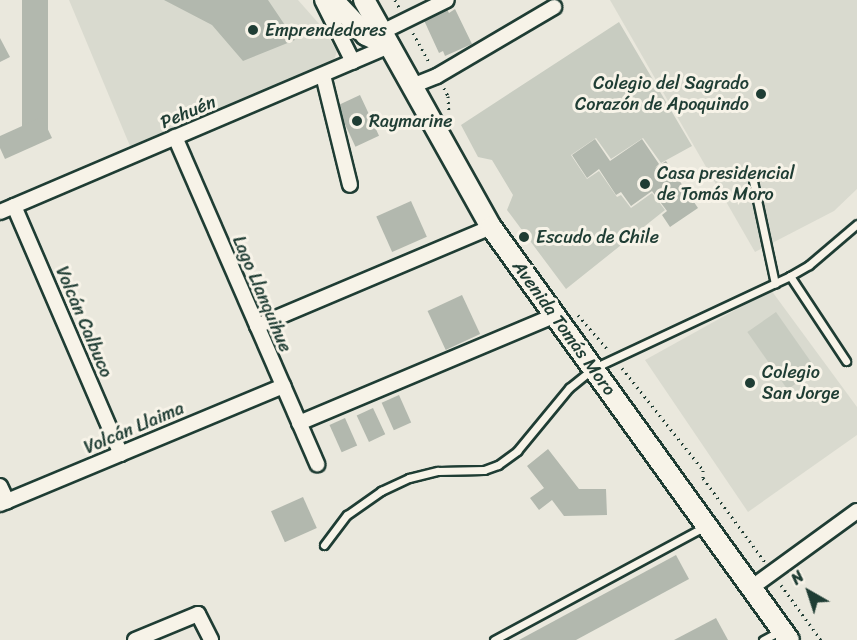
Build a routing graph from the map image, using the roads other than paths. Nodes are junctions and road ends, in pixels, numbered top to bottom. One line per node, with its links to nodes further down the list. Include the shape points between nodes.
1 (322, 0): 7 (street)
2 (333, 0): 6 (main road, via 366,35)
3 (364, 0): 6 (main road, Avenida Tomás Moro)
4 (447, 0): 6 (street, Pehuén, via 406,20)
5 (554, 7): 9 (street)
6 (386, 39): 7 (street, Pehuén); 9 (main road, Avenida Tomás Moro)
7 (353, 62): 8 (street, Pehuén)
8 (322, 75): 10 (street, Pehuén); 12 (street)
9 (412, 86): 16 (main road, Avenida Tomás Moro)
10 (175, 137): 13 (street, Pehuén); 20 (street, Lago Llanquihue)
11 (753, 181): 18 (lane)
12 (351, 185)
13 (15, 206): 14 (street, Pehuén); 25 (street, Volcán Calbuco)
14 (0, 212)
15 (857, 224): 17 (lane)
16 (491, 227): 19 (main road, Avenida Tomás Moro); 20 (street)
17 (790, 276): 18 (lane); 21 (lane)
18 (775, 284): 22 (lane)
19 (554, 316): 22 (main road, Avenida Tomás Moro); 24 (street)
20 (257, 326): 23 (street, Lago Llanquihue)
21 (846, 361)
22 (594, 368): 30 (main road, Avenida Tomás Moro); 31 (lane, via 569,388 517,451 498,465 409,478 381,491 347,515)
23 (283, 386): 24 (street, Lago Llanquihue); 25 (street, Volcán Llaima)
24 (299, 423): 26 (street, Lago Llanquihue)
25 (121, 453): 28 (street, Volcán Llaima)
26 (317, 464)
27 (0, 486): 28 (street)
28 (3, 502)
29 (857, 511): 32 (street)
30 (707, 526): 32 (main road, Avenida Tomás Moro); 36 (lane)
31 (324, 545)
32 (751, 588): 33 (main road, Avenida Tomás Moro)
33 (786, 635): 37 (lane)
34 (135, 640): 35 (street, via 198,614)
35 (211, 640)
36 (494, 640)
37 (763, 640)

